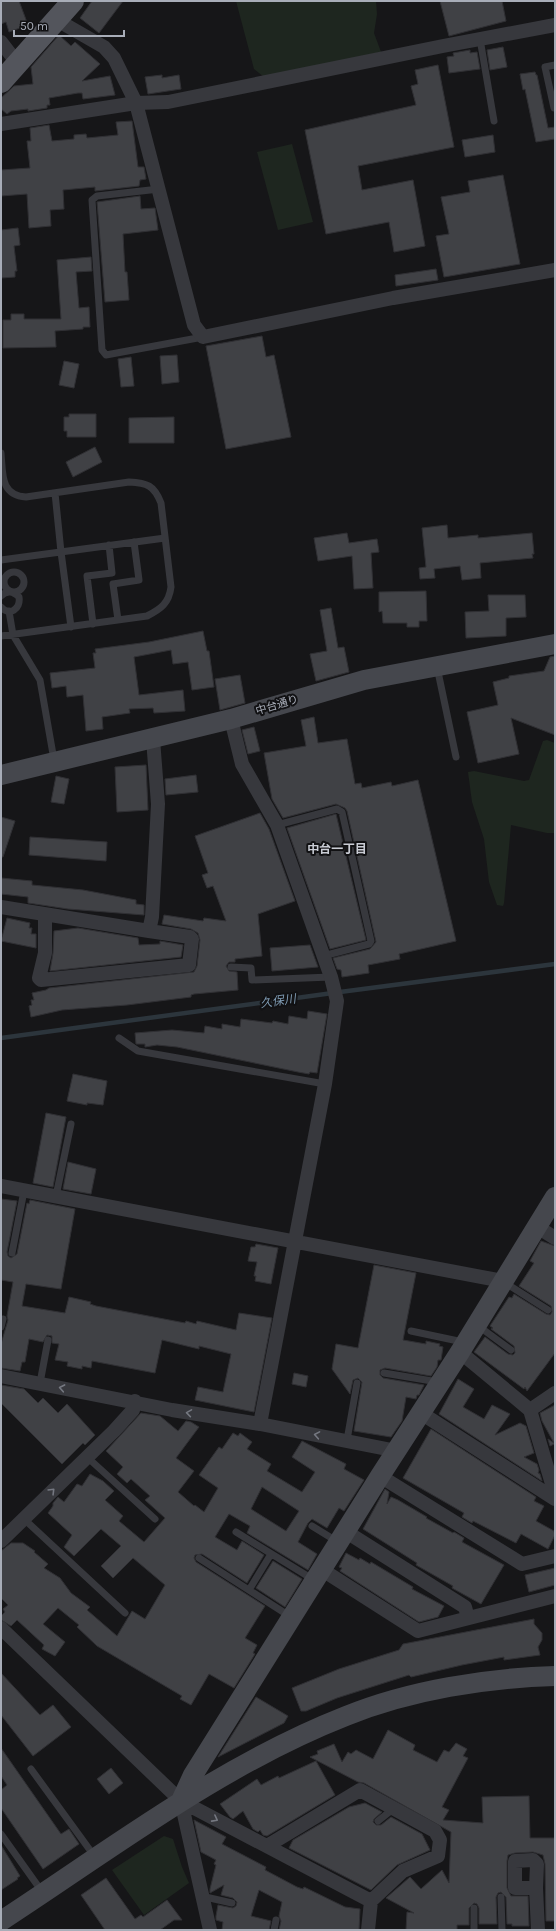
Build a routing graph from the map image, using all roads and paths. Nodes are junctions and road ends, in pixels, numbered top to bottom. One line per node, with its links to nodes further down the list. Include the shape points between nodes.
1 (73, 1): 2 (main road)
2 (57, 20): 6 (main road); 9 (street, via 104,47 114,58)
3 (555, 26): 4 (street)
4 (480, 39): 9 (street, via 168,102); 11 (lane)
5 (1, 42): 6 (street)
6 (18, 64): 8 (main road)
7 (555, 66): 10 (lane, via 545,67)
8 (1, 82)
9 (136, 103): 12 (street); 13 (street)
10 (554, 108)
11 (494, 121)
12 (1, 124)
13 (159, 189): 15 (street, via 194,325); 15 (lane, via 97,196 92,200 102,350 106,355)
14 (555, 270): 15 (street, via 393,298)
15 (203, 337)
16 (1, 453): 17 (lane, via 4,482 8,491 26,497)
17 (55, 493): 18 (lane, via 143,482 152,487 161,503); 21 (lane)
18 (165, 538): 19 (lane); 29 (lane, via 171,587 167,601 164,606 147,616)
19 (134, 542): 20 (lane); 29 (lane, via 139,580 114,584)
20 (109, 545): 21 (lane); 30 (lane, via 112,573 87,576)
21 (60, 552): 22 (lane); 31 (lane)
22 (12, 559): 23 (lane); 24 (lane)
23 (1, 560)
24 (13, 572): 25 (lane, via 7,574 4,582); 25 (lane, via 20,574 24,582 20,590)
25 (12, 592): 26 (lane); 28 (lane, via 19,598 19,602 16,610)
26 (1, 596)
27 (1, 607): 28 (lane)
28 (9, 612): 32 (lane)
29 (118, 620): 30 (lane)
30 (93, 624): 31 (lane)
31 (71, 627): 32 (lane)
32 (13, 635): 33 (lane); 39 (lane, via 40,680)
33 (1, 636)
34 (555, 644): 35 (street, 中台通り)
35 (437, 666): 36 (street, 中台通り, via 364,680); 38 (lane)
36 (231, 719): 37 (street, 中台通り); 41 (street, via 242,764)
37 (153, 739): 39 (street, 中台通り); 44 (street, via 158,804 152,917)
38 (456, 757)
39 (54, 762): 40 (street, 中台通り)
40 (1, 775)
41 (277, 825): 45 (street); 45 (lane, via 336,809 342,812 371,942)
42 (1, 907): 43 (street)
43 (45, 915): 44 (street); 44 (street, via 45,953 39,978 41,980 189,965 192,939 190,937)
44 (149, 930)
45 (323, 956): 47 (street)
46 (231, 967): 47 (lane, via 251,968 252,980)
47 (332, 982): 49 (street, via 337,1001)
48 (119, 1038): 49 (lane, via 138,1051)
49 (324, 1084): 57 (street)
50 (71, 1124): 53 (lane)
51 (1, 1186): 52 (street)
52 (24, 1190): 53 (street); 58 (lane)
53 (56, 1196): 57 (street)
54 (555, 1197): 55 (street)
55 (536, 1226): 56 (street); 59 (street)
56 (555, 1238)
57 (294, 1241): 59 (street); 75 (street)
58 (12, 1253)
59 (503, 1281): 60 (lane); 61 (street)
60 (548, 1310)
61 (476, 1324): 64 (street); 65 (lane)
62 (411, 1331): 64 (lane)
63 (48, 1340): 68 (lane)
64 (463, 1347): 70 (street); 73 (street)
65 (511, 1350)
66 (384, 1373): 70 (lane)
67 (1, 1376): 68 (street)
68 (40, 1383): 72 (street, one-way to 68)
69 (357, 1383): 76 (lane)
70 (440, 1383): 74 (street)
71 (555, 1393): 73 (street)
72 (135, 1401): 75 (street, one-way to 72, via 172,1410); 78 (street, via 133,1410)
73 (530, 1410): 80 (street)
74 (421, 1413): 77 (street); 81 (street)
75 (260, 1424): 76 (street, one-way to 75)
76 (347, 1440): 77 (street)
77 (397, 1451): 79 (street)
78 (86, 1457): 82 (street, one-way to 78); 83 (lane)
79 (380, 1476): 86 (street); 89 (street, via 522,1564)
80 (555, 1494)
81 (555, 1499)
82 (24, 1519): 87 (street); 94 (lane)
83 (155, 1519)
84 (312, 1526): 86 (lane)
85 (236, 1532): 88 (lane)
86 (342, 1536): 91 (street); 96 (street, via 465,1607)
87 (1, 1541)
88 (271, 1554): 91 (lane); 92 (lane)
89 (555, 1556)
90 (199, 1558): 92 (lane)
91 (318, 1574): 95 (street); 96 (street, via 418,1631)
92 (249, 1590): 95 (lane)
93 (555, 1596): 96 (street)
94 (125, 1613)
95 (291, 1618): 100 (street, via 193,1775)
96 (468, 1618)
97 (1, 1628): 100 (street)
98 (555, 1676): 100 (street, via 470,1684 421,1694 348,1715 252,1760)
99 (30, 1769): 105 (lane)
100 (181, 1801): 104 (street, one-way to 104); 105 (street); 108 (street)
101 (393, 1809): 102 (lane); 104 (street, via 360,1790); 110 (street, via 435,1831 440,1840 438,1856 403,1871)
102 (378, 1821)
103 (1, 1834): 107 (lane)
104 (267, 1846): 110 (street)
105 (96, 1858): 107 (street)
106 (536, 1888): 120 (street)
107 (43, 1893): 114 (street)
108 (201, 1896): 111 (lane); 115 (street)
109 (501, 1897): 119 (lane)
110 (371, 1901): 117 (street)
111 (232, 1903)
112 (474, 1908): 118 (lane)
113 (276, 1920): 116 (lane)
114 (1, 1921)
115 (210, 1930)
116 (274, 1930)
117 (368, 1930)
118 (474, 1930)
119 (502, 1930)
120 (538, 1930)

